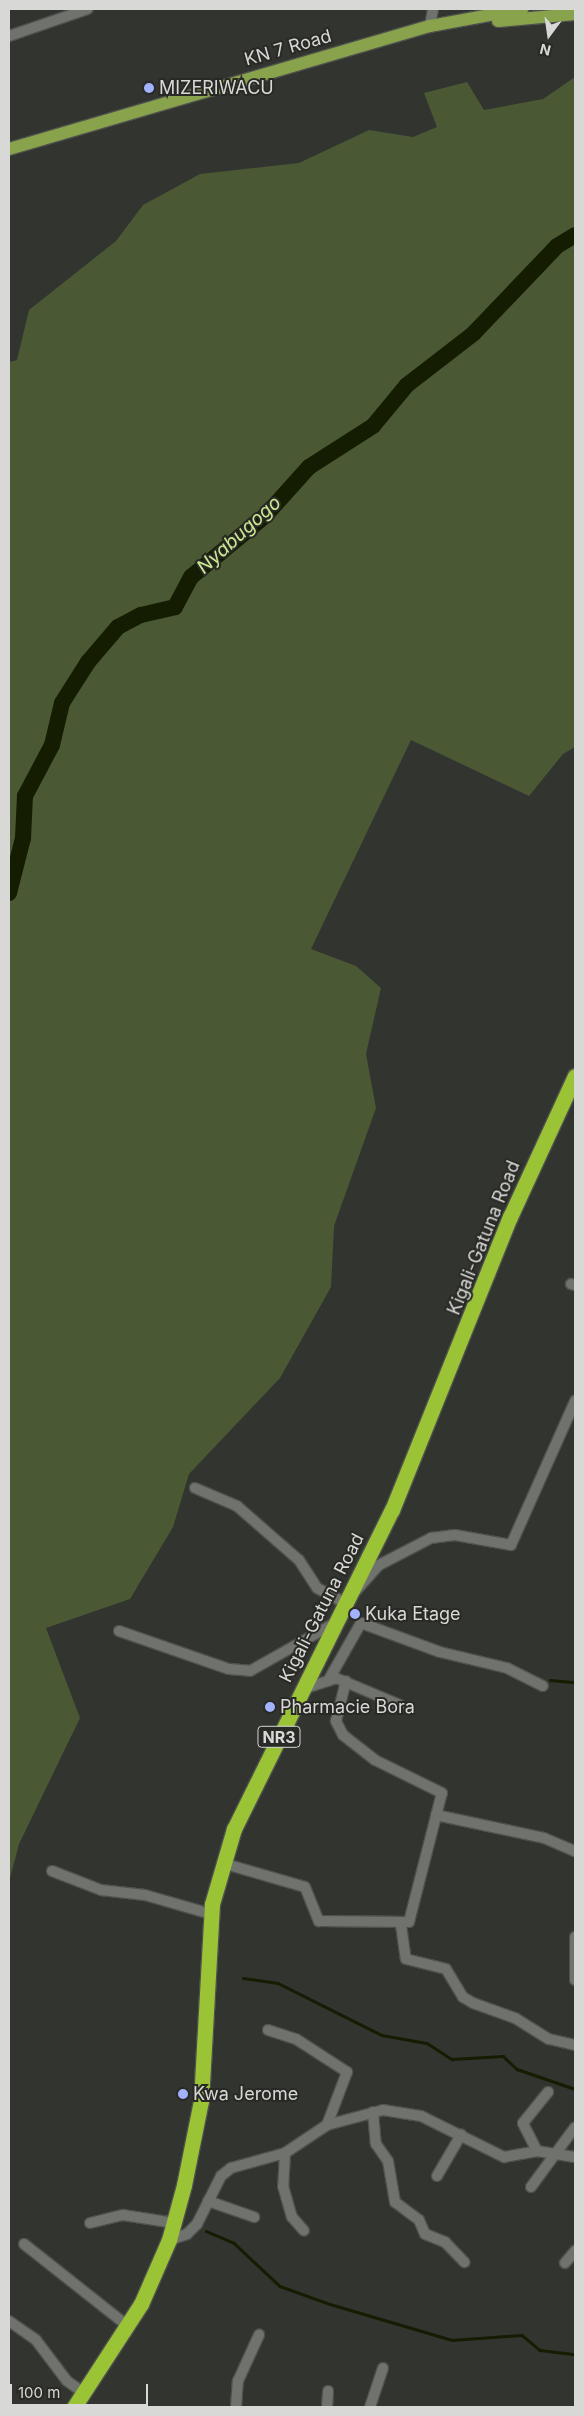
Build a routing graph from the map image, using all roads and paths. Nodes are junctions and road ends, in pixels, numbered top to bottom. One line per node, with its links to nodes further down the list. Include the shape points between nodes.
1 (88, 9): 6 (street)
2 (434, 9): 5 (street)
3 (522, 9): 5 (main road, KN 7 Road)
4 (575, 14): 5 (main road)
5 (430, 26): 7 (main road, KN 7 Road)
6 (9, 36)
7 (9, 149)
8 (574, 1078): 12 (highway, Kigali-Gatuna Road / NR3, via 510,1217 422,1442)
9 (575, 1401): 10 (street)
10 (571, 1426): 12 (street, via 511,1545 455,1534 431,1538 379,1565)
11 (195, 1488): 12 (street, via 237,1506 299,1560 317,1588)
12 (345, 1603): 13 (highway, Kigali-Gatuna Road / NR3)
13 (336, 1623): 14 (street, via 250,1671 229,1669); 18 (highway, Kigali-Gatuna Road / NR3)
14 (119, 1631)
15 (328, 1681): 16 (street); 17 (street, via 361,1623 440,1652 507,1668); 18 (street)
16 (346, 1681): 19 (street); 20 (street, via 337,1728 375,1760 442,1793)
17 (543, 1686)
18 (302, 1688): 22 (highway, Kigali-Gatuna Road / NR3)
19 (400, 1706)
20 (436, 1815): 21 (street, via 544,1838); 25 (street, via 411,1916)
21 (575, 1851)
22 (222, 1863): 24 (highway, Kigali-Gatuna Road / NR3); 25 (street, via 305,1887 319,1921)
23 (52, 1871): 24 (street, via 101,1890 145,1895)
24 (211, 1914): 44 (highway, Kigali-Gatuna Road / NR3, via 201,2101)
25 (401, 1925): 29 (street, via 406,1959 446,1969 463,1997 473,2003 515,2018 549,2039)
26 (575, 1937): 27 (street)
27 (575, 1980)
28 (268, 2030): 32 (street, via 296,2039 347,2072)
29 (575, 2045)
30 (548, 2092): 35 (street, via 524,2123)
31 (373, 2112): 32 (street); 34 (street, via 404,2110); 49 (street, via 376,2144 388,2161 395,2202 420,2220 425,2234 445,2242)
32 (328, 2125): 36 (street)
33 (575, 2127): 37 (street)
34 (461, 2135): 35 (street, via 504,2157); 39 (street)
35 (537, 2151): 37 (street)
36 (285, 2153): 41 (street, via 231,2168); 45 (street, via 283,2186 292,2217)
37 (555, 2154): 38 (street); 40 (street)
38 (575, 2157)
39 (437, 2176)
40 (531, 2187)
41 (208, 2201): 42 (street); 46 (street, via 187,2234)
42 (254, 2217)
43 (90, 2223): 44 (street, via 123,2215)
44 (174, 2223): 46 (highway, Kigali-Gatuna Road / NR3)
45 (304, 2231)
46 (169, 2240): 52 (highway, Kigali-Gatuna Road / NR3)
47 (24, 2244): 52 (street)
48 (575, 2251): 50 (street)
49 (464, 2262)
50 (565, 2264)
51 (9, 2321): 56 (street, via 36,2340 62,2374)
52 (128, 2326): 56 (highway, Kigali-Gatuna Road / NR3)
53 (259, 2335): 58 (street, via 238,2381)
54 (383, 2368): 60 (street)
55 (328, 2391): 59 (street)
56 (84, 2393): 57 (highway, Kigali-Gatuna Road / NR3)
57 (74, 2407)
58 (236, 2407)
59 (327, 2407)
60 (370, 2407)

